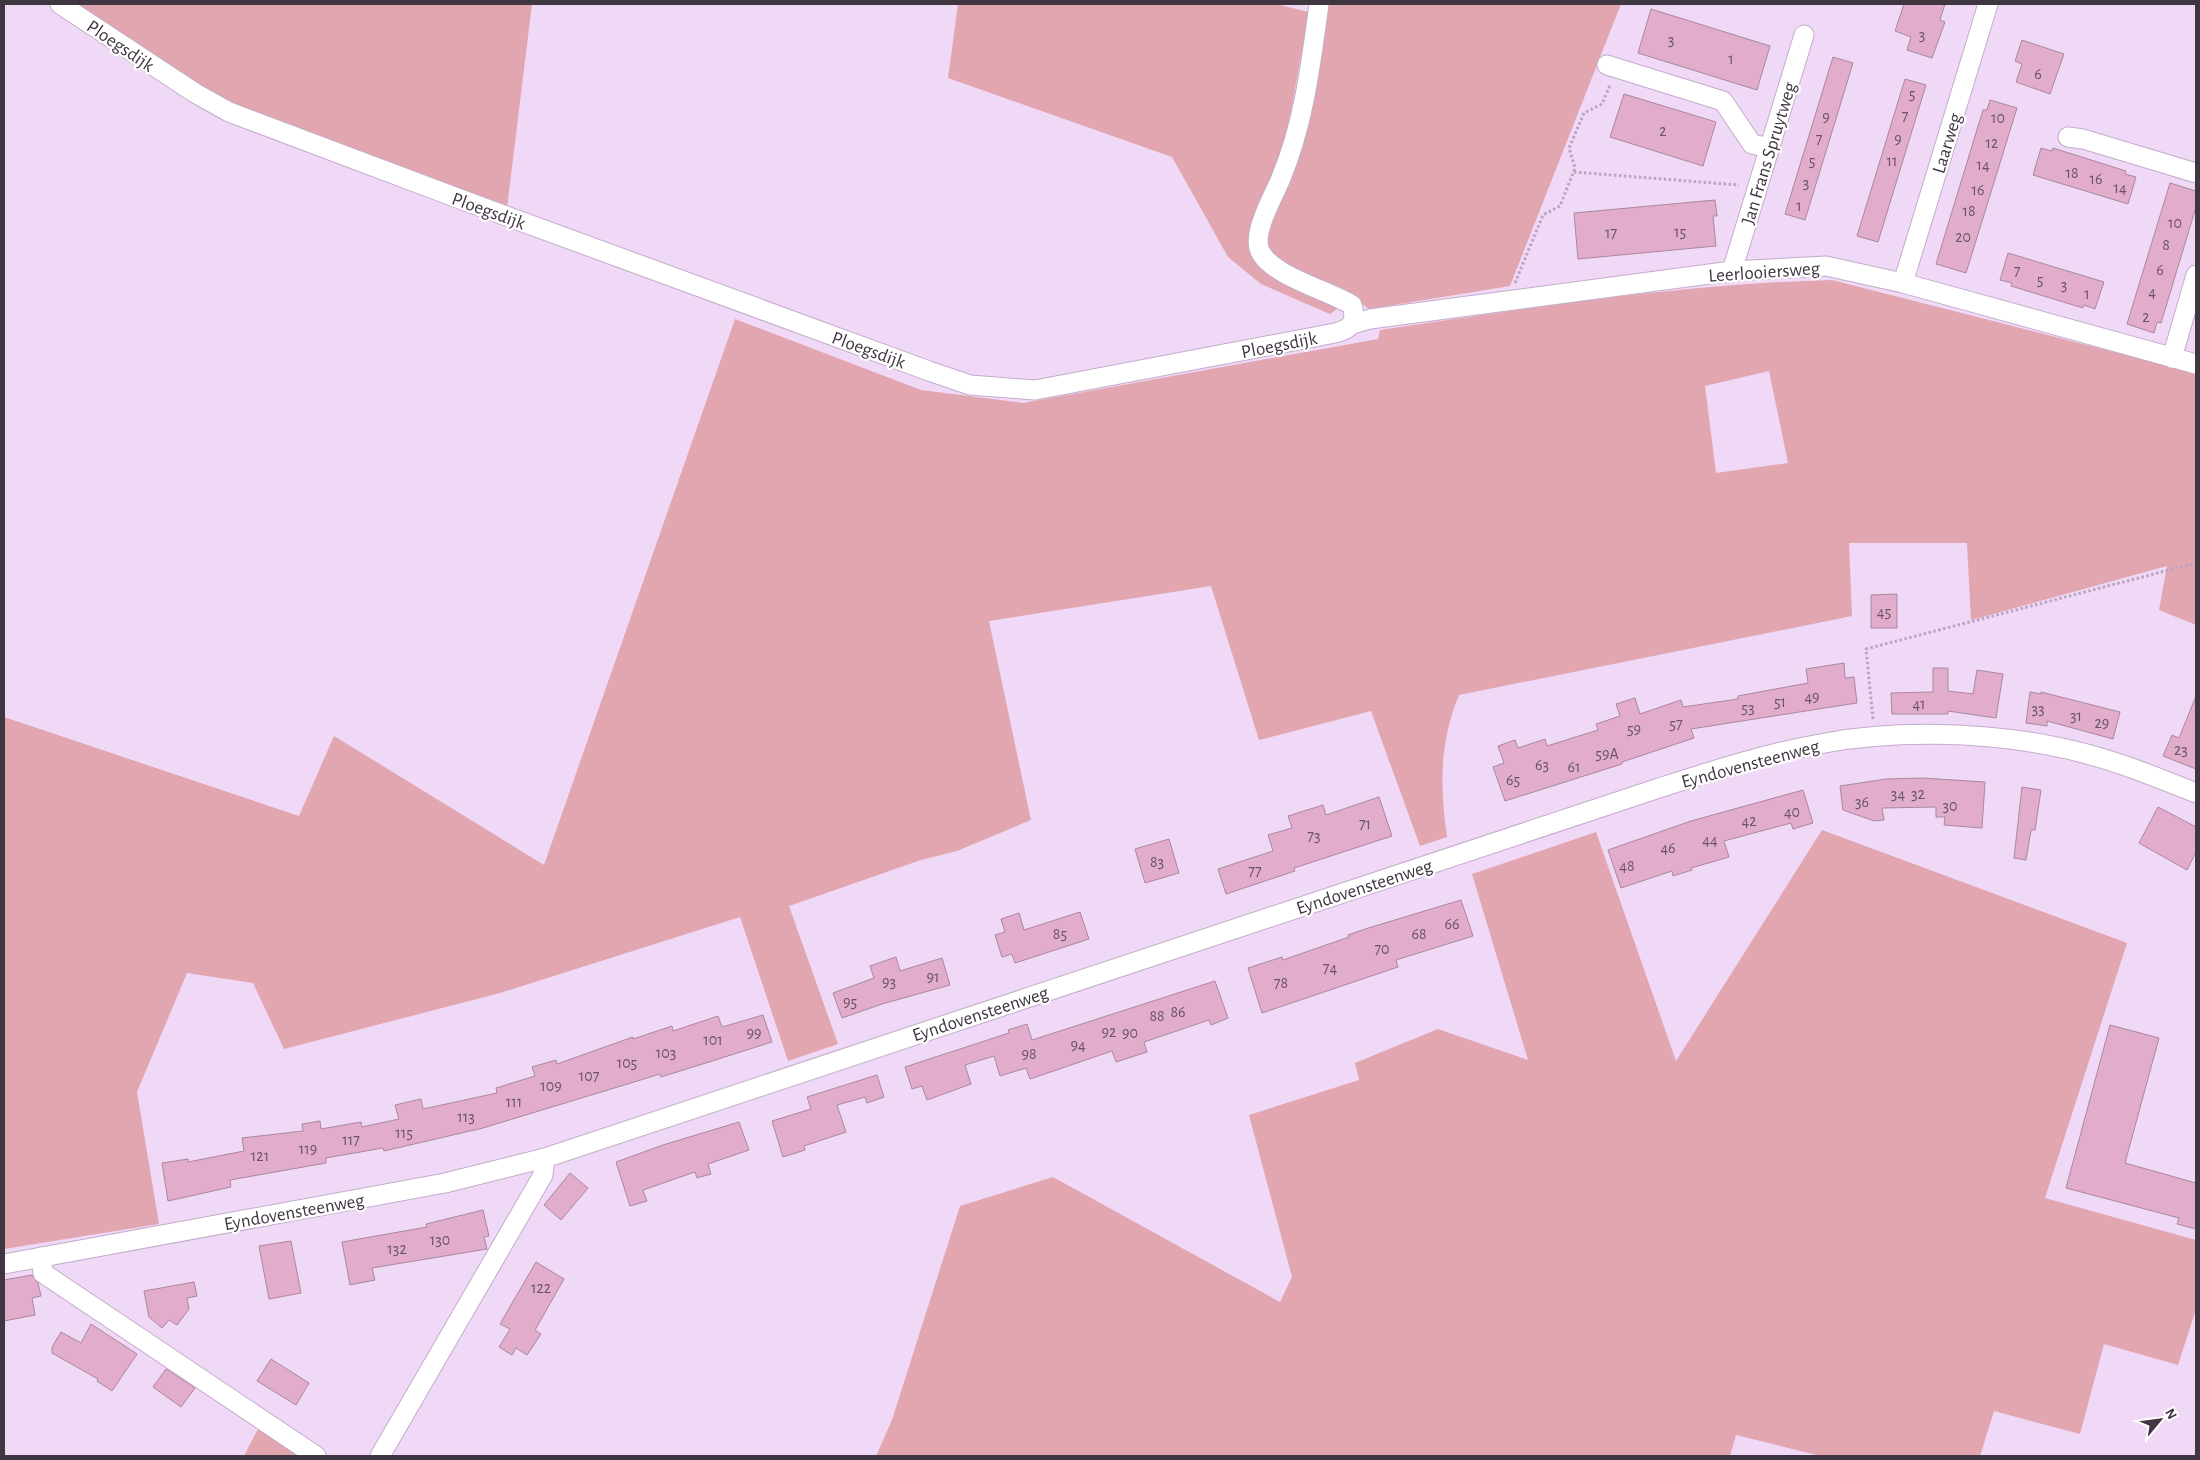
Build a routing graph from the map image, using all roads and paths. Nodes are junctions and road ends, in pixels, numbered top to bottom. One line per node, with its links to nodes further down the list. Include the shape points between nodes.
1 (60, 4): 15 (street, Ploegsdijk, via 229,112 970,385 1022,390 1050,388 1347,330)
2 (1318, 4): 15 (street, via 1300,120 1290,157 1262,223 1259,251 1276,270 1352,305 1356,316)
3 (1988, 4): 13 (street, Laarweg)
4 (1804, 35): 7 (street, Jan Frans Spruytweg)
5 (1612, 66): 7 (street, via 1723,101 1752,144); 8 (path, via 1602,104 1584,113 1569,148)
6 (2068, 137): 9 (street)
7 (1769, 148): 10 (street, Jan Frans Spruytweg)
8 (1574, 172): 10 (path, via 1716,182); 14 (path, via 1560,206 1542,215)
9 (2196, 173)
10 (1757, 190): 11 (street, Jan Frans Spruytweg)
11 (1732, 271): 13 (street, Leerlooiersweg, via 1826,266); 14 (street, Leerlooiersweg)
12 (2196, 275): 16 (street)
13 (1903, 283): 16 (street, Leerlooiersweg)
14 (1508, 300): 15 (street, Leerlooiersweg)
15 (1353, 324)
16 (2172, 358): 17 (street, Leerlooiersweg)
17 (2196, 364)
18 (2196, 563): 19 (path, via 1866,649)
19 (1874, 738): 20 (street, Eyndovensteenweg, via 1919,735 1988,738 2052,746 2118,762); 21 (street, Eyndovensteenweg, via 1827,743 1769,755 1656,788)
20 (2196, 792)
21 (545, 1158): 22 (street, Eyndovensteenweg, via 445,1183); 25 (street, via 543,1175)
22 (41, 1257): 23 (street, Eyndovensteenweg); 24 (street, via 42,1273)
23 (4, 1264)
24 (316, 1456)
25 (380, 1456)

